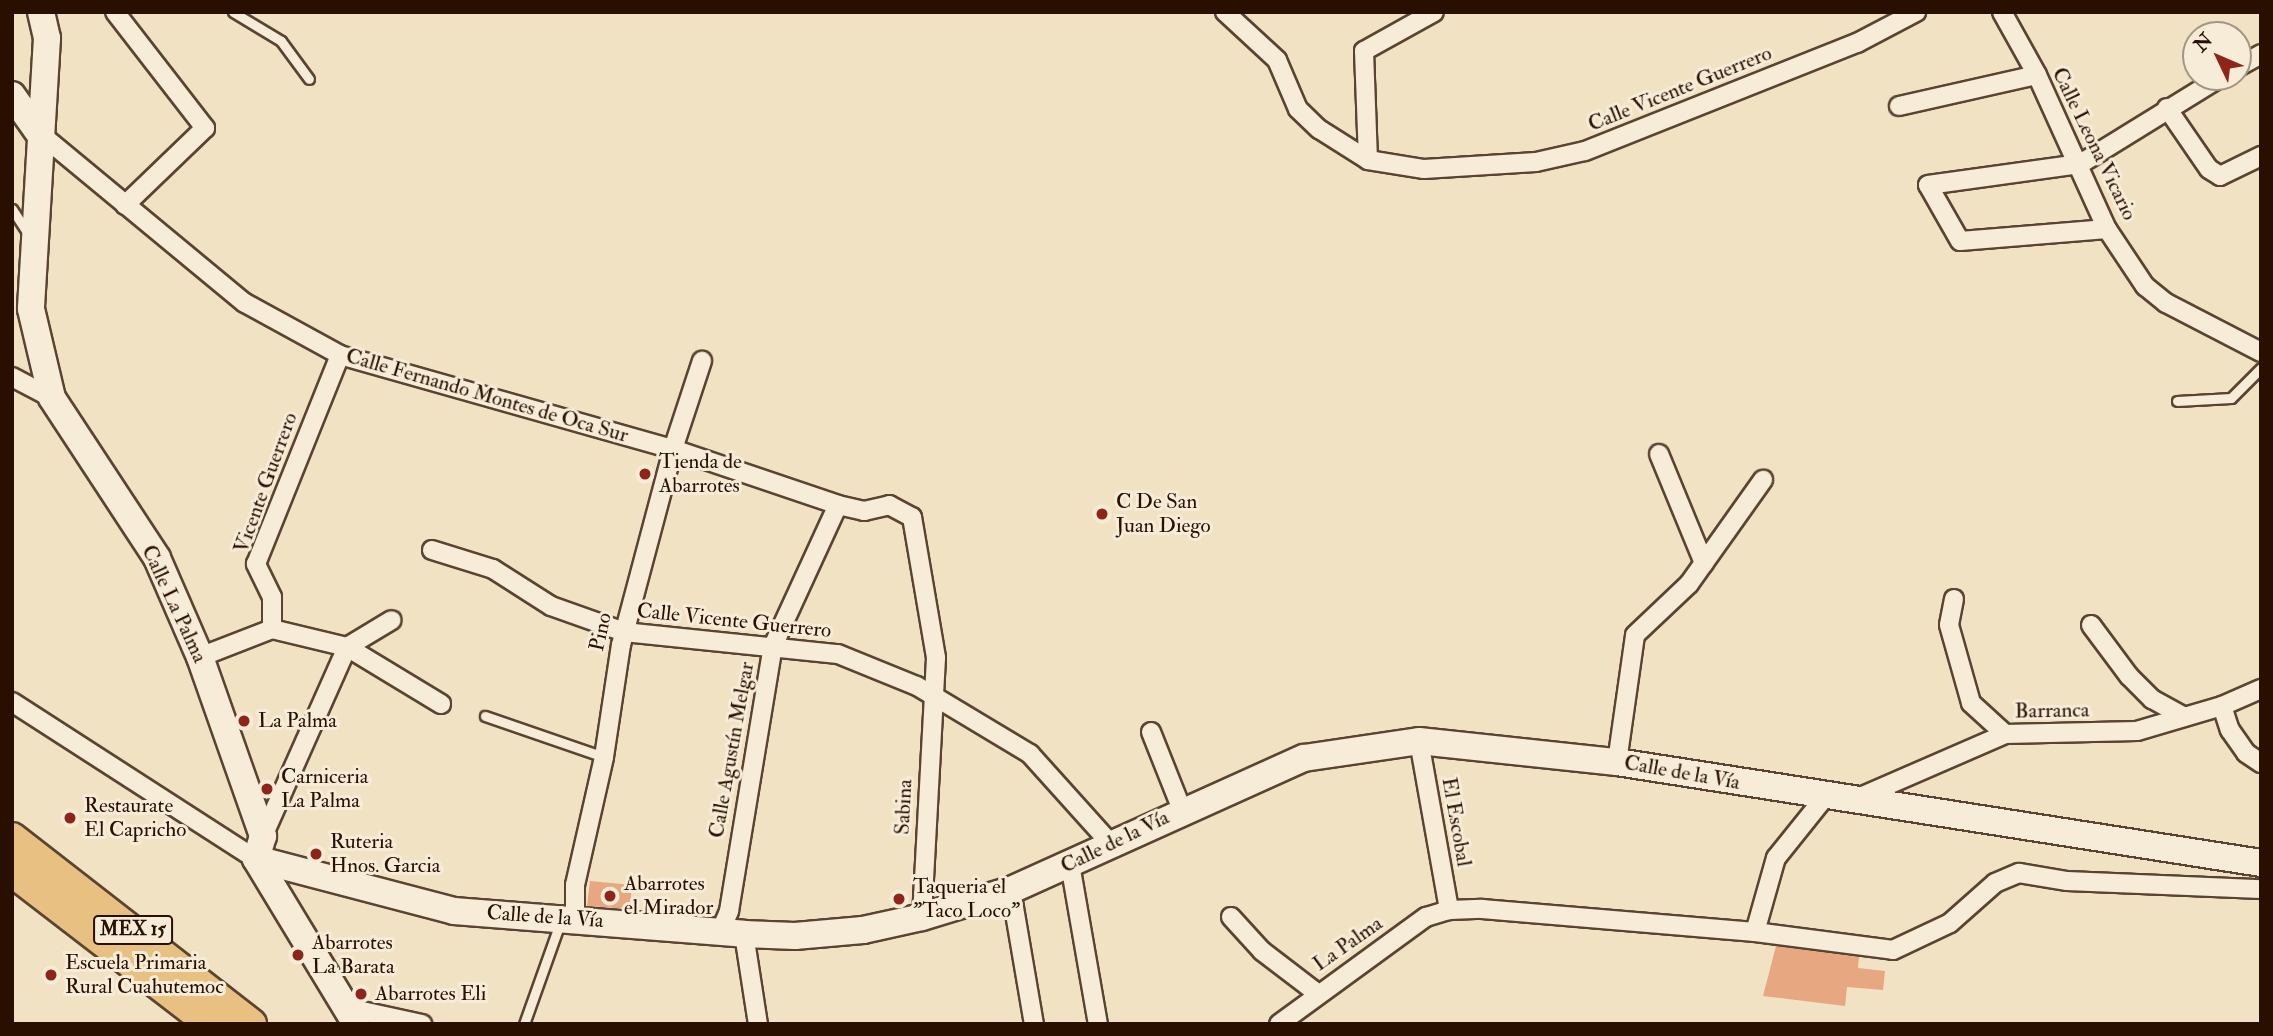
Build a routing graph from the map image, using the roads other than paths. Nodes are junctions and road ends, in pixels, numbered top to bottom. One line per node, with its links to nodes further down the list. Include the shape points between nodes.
1 (41, 12): 14 (street, Calle La Palma, via 47,38)
2 (115, 12): 18 (street, via 205,128)
3 (233, 12): 9 (lane, via 281,41)
4 (1225, 12): 16 (street, Calle Vicente Guerrero, via 1277,60 1298,109 1319,130)
5 (1434, 12): 16 (street, via 1364,51)
6 (1916, 12): 16 (street, Calle Vicente Guerrero, via 1857,43 1585,151 1478,168 1424,169)
7 (2002, 12): 8 (street, Calle Leona Vicario)
8 (2037, 75): 12 (street); 17 (street, Calle Leona Vicario)
9 (309, 79)
10 (2197, 91): 13 (street)
11 (12, 96): 14 (street, Calle Fernando Montes de Oca Sur)
12 (1899, 107)
13 (2167, 108): 15 (street, via 2209,169 2220,176); 17 (street)
14 (38, 132): 18 (street, Calle Fernando Montes de Oca Sur); 21 (street, Calle La Palma)
15 (2261, 156)
16 (1368, 160)
17 (2080, 164): 20 (street, Calle Leona Vicario); 20 (street, via 1928,185 1960,241)
18 (125, 205): 23 (street, Calle Fernando Montes de Oca Sur, via 245,303)
19 (12, 209): 21 (lane)
20 (2107, 229): 22 (street, Calle Leona Vicario, via 2145,286 2165,303)
21 (32, 242): 27 (street, Calle La Palma, via 31,309)
22 (2261, 352)
23 (340, 355): 29 (street, Calle Fernando Montes de Oca Sur); 39 (street, Vicente Guerrero, via 257,565 272,597)
24 (702, 361): 29 (street, Pino)
25 (2261, 368): 28 (lane, via 2231,398)
26 (12, 377): 27 (street)
27 (52, 398): 43 (street, Calle La Palma, via 157,558)
28 (2177, 401)
29 (673, 449): 32 (street, Calle Fernando Montes de Oca Sur); 40 (street, Pino)
30 (1659, 454): 35 (street)
31 (1763, 480): 35 (street)
32 (838, 505): 33 (street, Calle Fernando Montes de Oca Sur, via 864,511 889,505); 41 (street, Calle Agustín Melgar)
33 (912, 517): 45 (street, Sabina, via 936,658)
34 (432, 550): 40 (street, Calle Vicente Guerrero, via 493,569 551,606)
35 (1704, 563): 55 (street, via 1689,584 1635,635)
36 (1954, 599): 52 (street, via 1949,625 1971,703)
37 (392, 620): 42 (street)
38 (2091, 625): 50 (street, via 2152,699)
39 (272, 629): 42 (street); 43 (street)
40 (624, 632): 41 (street, Calle Vicente Guerrero); 54 (street, Pino)
41 (773, 646): 45 (street, Calle Vicente Guerrero, via 838,654 917,685); 72 (street, Calle Agustín Melgar, via 729,911)
42 (347, 647): 47 (street); 62 (street)
43 (200, 657): 62 (street, Calle La Palma)
44 (2261, 689): 48 (street, Barranca)
45 (932, 698): 61 (street, Calle Vicente Guerrero, via 1030,754); 70 (street, Sabina)
46 (12, 702): 62 (street, Calle de la Vía)
47 (441, 704)
48 (2222, 706): 50 (street, Barranca); 56 (street, via 2230,730)
49 (485, 716): 54 (lane)
50 (2184, 717): 52 (street, Barranca, via 2137,731)
51 (1151, 732): 59 (street)
52 (2005, 734): 58 (street, Barranca)
53 (1419, 741): 55 (street, Calle de la Vía); 59 (street, Calle de la Vía, via 1304,758); 68 (street, El Escobal)
54 (604, 757): 71 (street, Pino)
55 (1617, 761): 57 (street, Calle de la Vía)
56 (2261, 763)
57 (1825, 797): 58 (street, Calle de la Vía); 73 (street, via 1776,858)
58 (1851, 801): 63 (street, Calle de la Vía)
59 (1182, 810): 61 (street, Calle de la Vía)
60 (12, 838): 77 (main road, MEX 15)
61 (1110, 844): 64 (street, Calle de la Vía)
62 (260, 847): 71 (street, Calle de la Vía, via 454,911); 75 (street, Calle La Palma)
63 (2261, 863)
64 (1070, 864): 67 (street, Calle de la Vía); 82 (street)
65 (12, 871): 76 (main road, MEX 15)
66 (2261, 889): 73 (street, via 2067,881 2019,873 1995,883 1950,923 1893,950)
67 (1010, 890): 70 (street, Calle de la Vía); 81 (street)
68 (1449, 910): 73 (street); 74 (street, La Palma, via 1426,917)
69 (1231, 917): 74 (street, via 1262,951)
70 (922, 918): 72 (street, Calle de la Vía, via 863,930)
71 (569, 919): 72 (street, Calle de la Vía); 79 (lane)
72 (733, 932): 80 (street)
73 (1755, 932)
74 (1317, 993): 83 (street, La Palma)
75 (352, 1016): 78 (street)
76 (211, 1024)
77 (251, 1024)
78 (422, 1024)
79 (524, 1024)
80 (758, 1024)
81 (1034, 1024)
82 (1098, 1024)
83 (1279, 1024)

